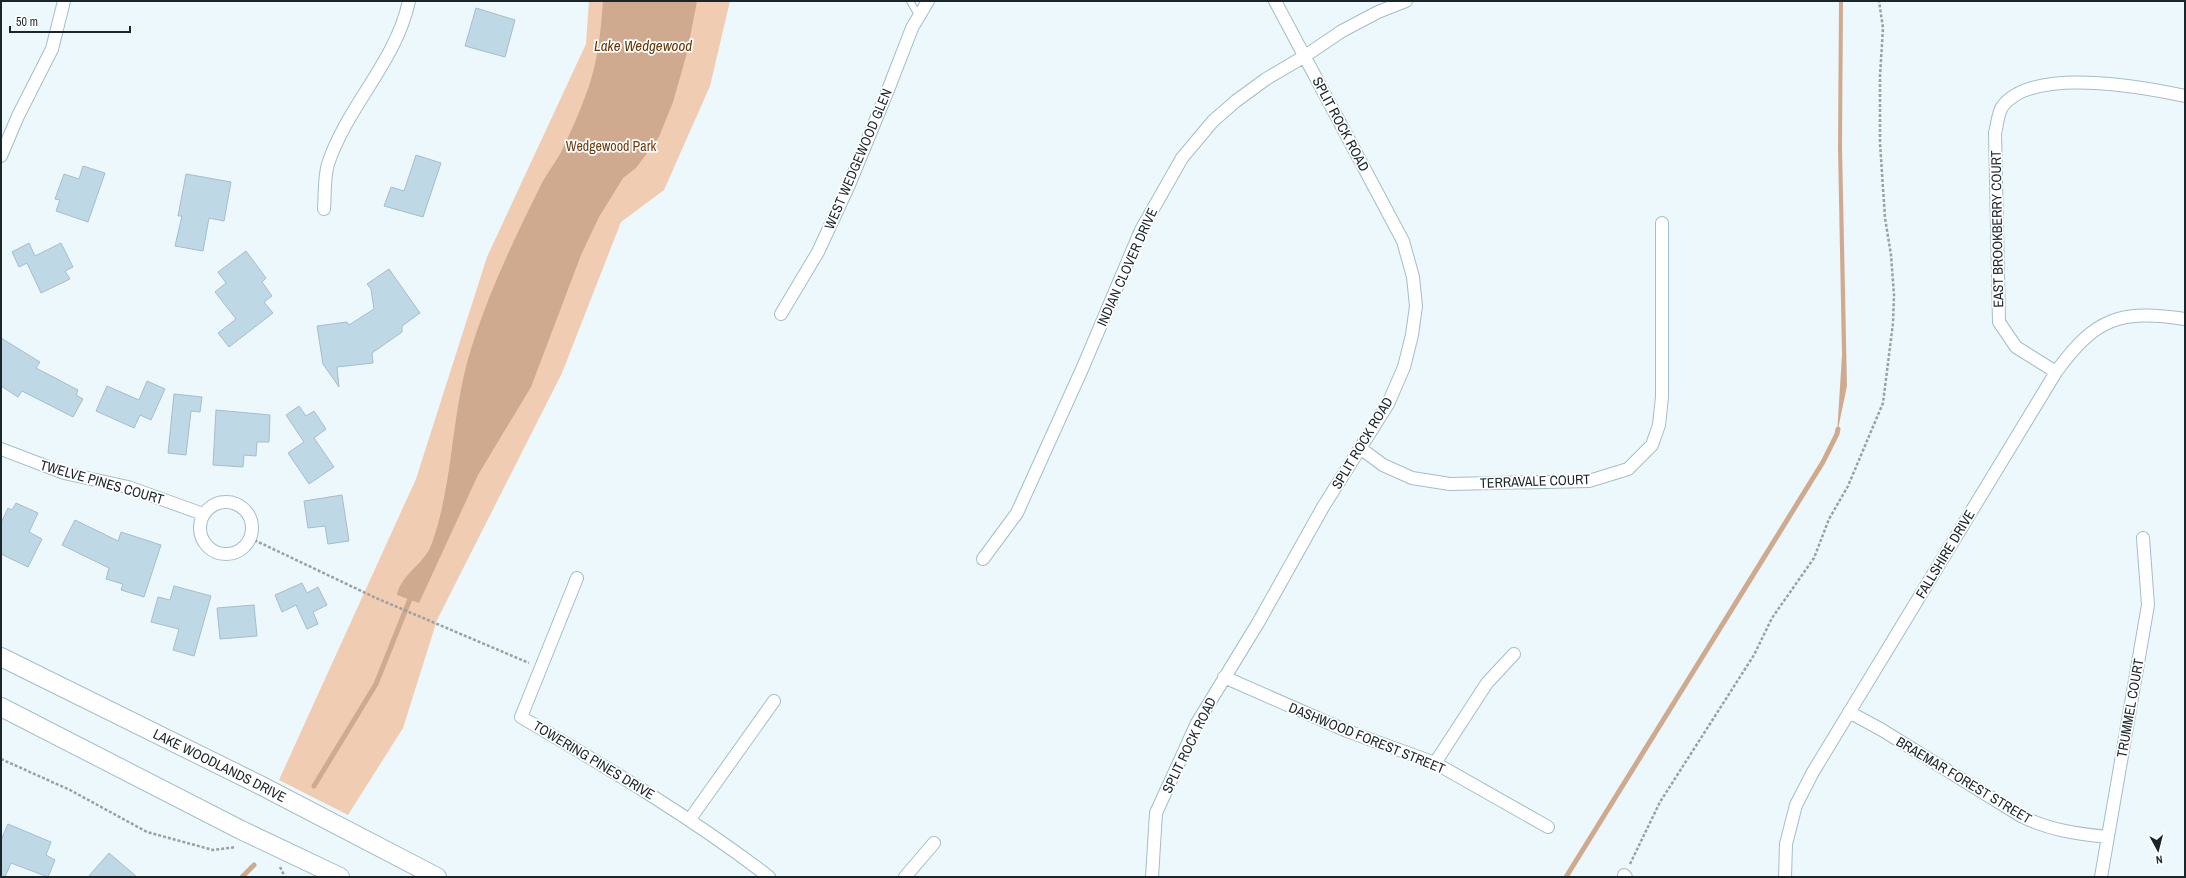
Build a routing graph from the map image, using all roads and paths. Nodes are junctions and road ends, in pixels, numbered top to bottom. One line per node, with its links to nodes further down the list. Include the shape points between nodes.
1 (64, 1): 11 (street, via 52,49)
2 (409, 1): 12 (street, via 396,42 342,133 328,164)
3 (910, 1): 8 (lane)
4 (928, 1): 8 (street, WEST WEDGEWOOD GLEN)
5 (1274, 1): 9 (street, SPLIT ROCK ROAD)
6 (1406, 1): 9 (street, INDIAN CLOVER DRIVE, via 1342,31)
7 (1879, 1): 39 (path, via 1883,28 1880,143 1894,295 1883,404 1848,486 1829,519 1814,558 1772,618 1754,655 1660,802)
8 (918, 15): 14 (street, WEST WEDGEWOOD GLEN, via 846,192 818,252)
9 (1305, 56): 17 (street, SPLIT ROCK ROAD, via 1400,235 1413,277 1416,306 1404,367 1388,404); 22 (street, INDIAN CLOVER DRIVE, via 1266,79 1236,101 1214,121 1182,158 1141,230 1083,368 1017,513)
10 (2185, 96): 16 (street, EAST BROOKBERRY COURT, via 2084,82 2047,84 2023,89 2002,107 1995,133 1999,322 2016,347)
11 (1, 156)
12 (324, 209)
13 (1662, 223): 17 (street, TERRAVALE COURT, via 1662,397 1659,425 1652,444 1628,470 1589,481 1450,484 1412,478 1384,465)
14 (781, 314)
15 (2185, 319): 16 (street, FALLSHIRE DRIVE, via 2135,315 2113,320 2094,330 2073,349)
16 (2056, 372): 30 (street, FALLSHIRE DRIVE)
17 (1360, 448): 27 (street, SPLIT ROCK ROAD)
18 (1, 449): 19 (street, TWELVE PINES COURT, via 64,473 128,487)
19 (204, 514): 20 (street, via 217,503 234,503 242,507 250,517); 20 (street, via 200,522 202,539 214,551 222,554 235,552 246,545)
20 (250, 538): 26 (path, via 376,598)
21 (2143, 538): 35 (street, TRUMMEL COURT, via 2148,605)
22 (983, 560)
23 (577, 578): 26 (street, TOWERING PINES DRIVE)
24 (1514, 654): 32 (street, via 1487,683)
25 (1, 657): 42 (main road, LAKE WOODLANDS DRIVE, via 260,785)
26 (541, 668): 33 (street, TOWERING PINES DRIVE, via 521,717)
27 (1224, 678): 32 (street, DASHWOOD FOREST STREET, via 1347,731); 45 (street, SPLIT ROCK ROAD, via 1197,723 1156,813)
28 (774, 701): 33 (street)
29 (1, 707): 41 (main road, via 241,830)
30 (1849, 712): 35 (street, BRAEMAR FOREST STREET, via 2021,816 2040,825 2060,830); 46 (street, FALLSHIRE DRIVE, via 1796,805 1786,844)
31 (1, 759): 37 (path, via 70,790 148,832 213,850)
32 (1435, 763): 34 (street, DASHWOOD FOREST STREET)
33 (690, 819): 43 (street, TOWERING PINES DRIVE)
34 (1548, 827)
35 (2108, 837): 47 (street, TRUMMEL COURT)
36 (934, 843): 44 (street)
37 (240, 847)
38 (278, 865): 40 (path)
39 (1625, 876)
40 (285, 877)
41 (340, 877)
42 (438, 877)
43 (769, 877)
44 (905, 877)
45 (1152, 877)
46 (1785, 877)
47 (2101, 877)

